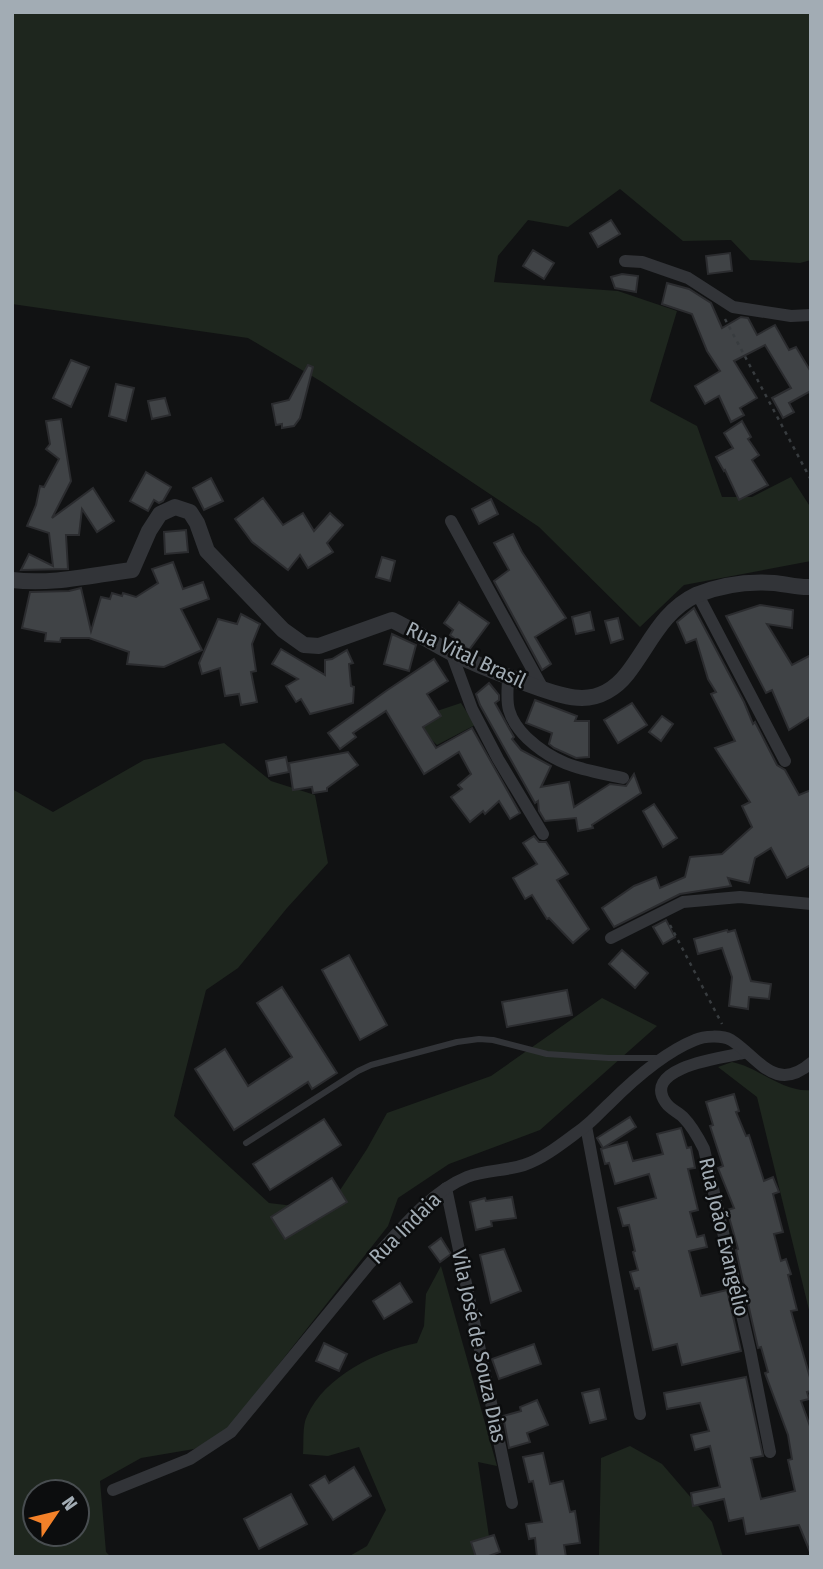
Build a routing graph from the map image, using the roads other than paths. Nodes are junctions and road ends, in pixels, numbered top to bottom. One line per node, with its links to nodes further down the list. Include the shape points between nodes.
1 (625, 261): 2 (street, via 642,261 688,278 733,307)
2 (811, 315)
3 (451, 521): 9 (street)
4 (12, 580): 7 (street, Rua Vital Brasil, via 68,580 132,570 160,514 175,507 190,512 207,551 303,645 319,646 392,620)
5 (811, 587): 6 (street, Rua Vital Brasil, via 761,582 728,585)
6 (698, 595): 9 (street, Rua Vital Brasil, via 670,613 627,674 600,696 567,697); 10 (street)
7 (451, 652): 8 (street, Rua Vital Brasil); 12 (street, via 472,709)
8 (508, 677): 9 (street, Rua Vital Brasil); 11 (street, via 510,713 537,747 574,767)
9 (542, 689)
10 (785, 761)
11 (623, 778)
12 (543, 834)
13 (811, 904): 14 (street, via 740,897 683,902)
14 (611, 938)
15 (744, 1053): 16 (street, Rua Indaia, via 729,1039 711,1036 696,1039); 17 (street, via 759,1066 787,1076); 22 (street, Rua João Evangélio, via 689,1065 663,1082 661,1093 704,1149)
16 (664, 1058): 18 (street, Rua Indaia); 19 (lane, via 547,1054 493,1040 457,1042 358,1071)
17 (811, 1063)
18 (586, 1126): 20 (street, Rua Indaia, via 525,1165 469,1177); 21 (street)
19 (246, 1143)
20 (446, 1188): 23 (street, Rua Indaia, via 360,1274 231,1432 190,1459); 24 (street, Vila José de Souza Dias)
21 (640, 1414)
22 (770, 1452)
23 (113, 1490)
24 (512, 1503)

